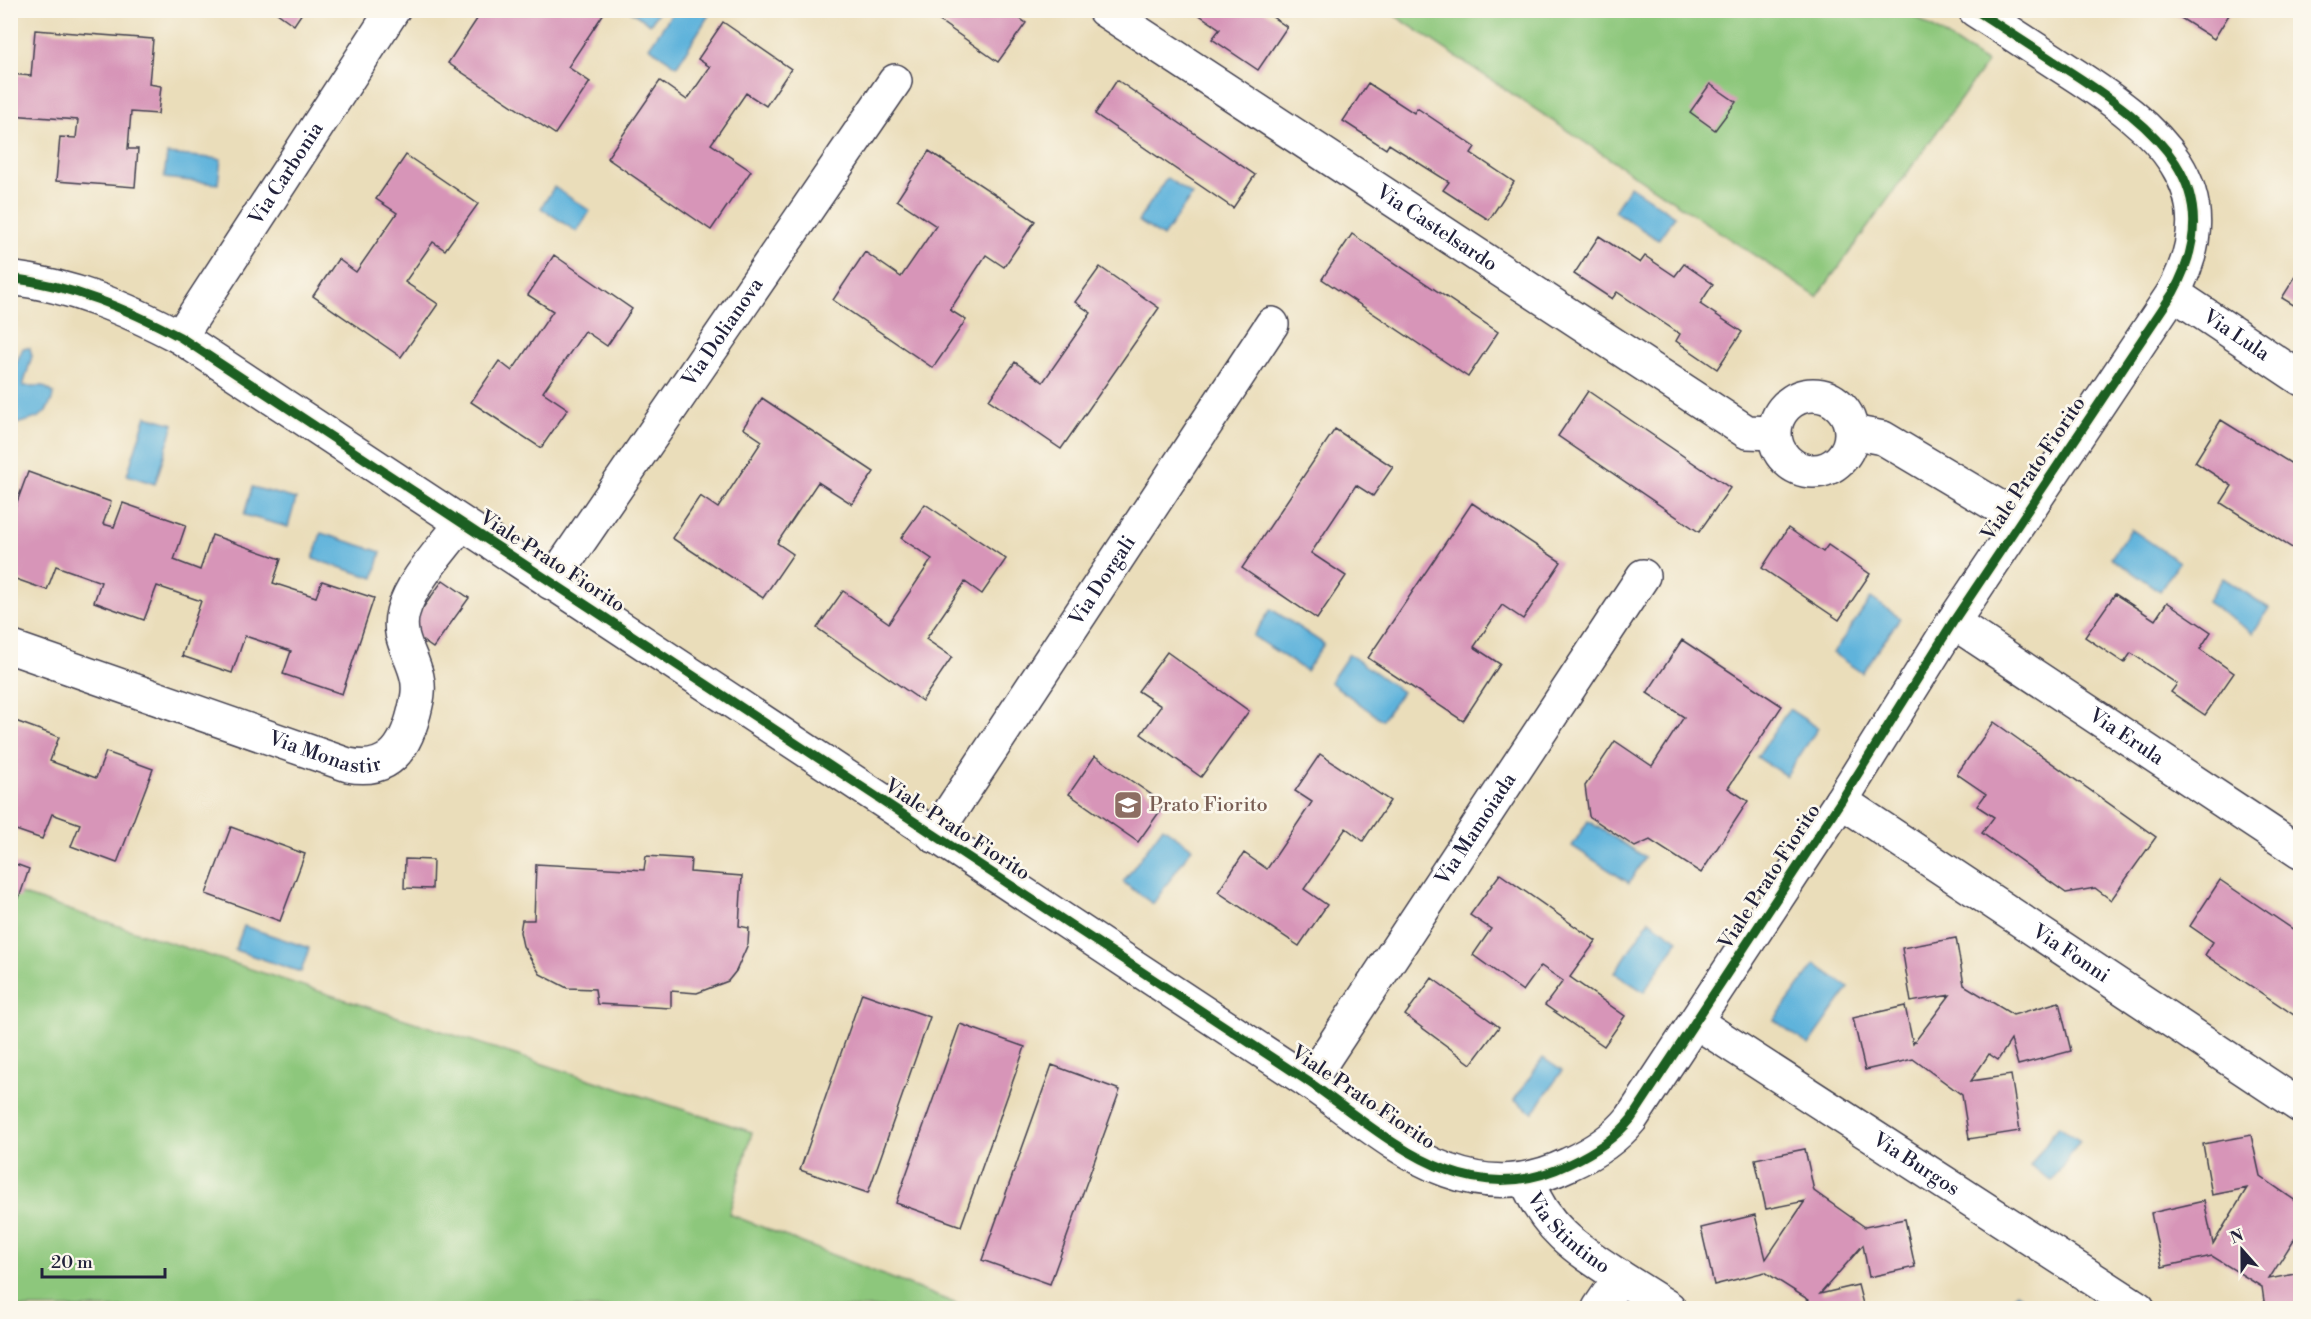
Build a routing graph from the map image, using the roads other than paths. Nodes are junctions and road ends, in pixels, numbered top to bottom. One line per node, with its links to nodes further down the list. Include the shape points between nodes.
1 (393, 10): 8 (street, Via Carbonia)
2 (1104, 10): 11 (street, Via Castelsardo, via 1747,432)
3 (1976, 10): 6 (street, Viale Prato Fiorito, via 2117,102 2167,149 2183,176 2193,211 2191,253)
4 (895, 81): 15 (street, Via Dolianova)
5 (10, 279): 8 (street, Viale Prato Fiorito, via 57,286 104,300)
6 (2173, 293): 9 (street, Via Lula); 12 (street, Viale Prato Fiorito)
7 (1272, 324): 19 (street, Via Dorgali)
8 (180, 337): 13 (street, Viale Prato Fiorito)
9 (2301, 378)
10 (1852, 432): 11 (street, via 1841,406 1814,394 1786,405 1777,418); 11 (street, via 1849,448 1840,461 1813,472 1798,469 1785,460); 12 (street, via 1883,438)
11 (1774, 433)
12 (2020, 520): 16 (street, Viale Prato Fiorito)
13 (461, 524): 15 (street, Viale Prato Fiorito); 17 (street, Via Monastir, via 416,585 403,610 400,632 417,676 418,696 405,740 396,753 368,768 348,765)
14 (1643, 576): 22 (street, Via Mamoiada)
15 (551, 583): 19 (street, Viale Prato Fiorito)
16 (1953, 622): 18 (street, Viale Prato Fiorito); 20 (street, Via Erula)
17 (10, 647)
18 (1841, 801): 21 (street, Viale Prato Fiorito); 23 (street, Via Fonni)
19 (934, 836): 22 (street, Viale Prato Fiorito)
20 (2301, 852)
21 (1696, 1022): 24 (street, Viale Prato Fiorito, via 1616,1136 1562,1168); 28 (street, Via Burgos)
22 (1309, 1082): 24 (street, Viale Prato Fiorito, via 1431,1166 1468,1178)
23 (2301, 1106)
24 (1526, 1179): 25 (street, Via Stintino, via 1541,1211 1558,1233)
25 (1620, 1277): 26 (street, Via Stintino); 27 (street)
26 (1599, 1308)
27 (1669, 1308)
28 (2138, 1308)

